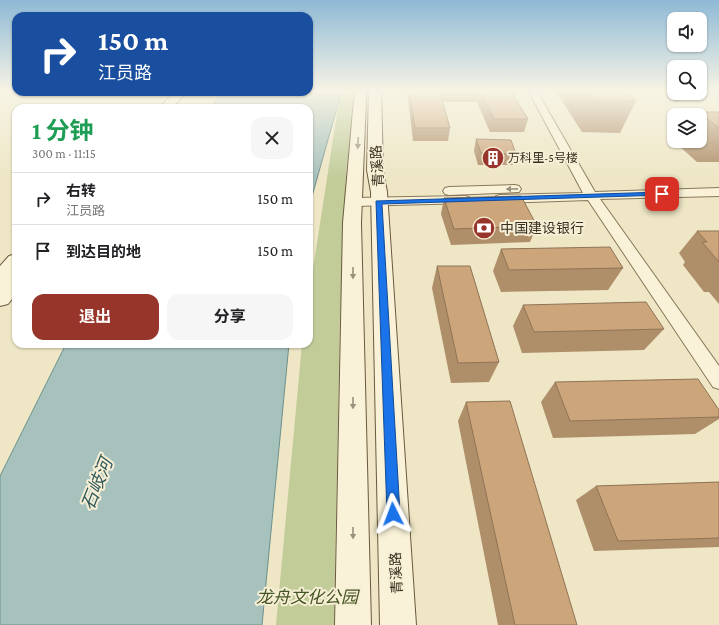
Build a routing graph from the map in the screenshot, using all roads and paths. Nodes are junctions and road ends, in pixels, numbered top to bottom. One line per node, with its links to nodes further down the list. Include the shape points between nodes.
1 (359, 119): 7 (main road, 青溪路, one-way to 7)
2 (374, 119): 8 (main road, 青溪路, via 375,170)
3 (548, 119): 5 (street)
4 (719, 184): 5 (street)
5 (589, 192): 6 (street); 8 (street); 13 (street)
6 (719, 192)
7 (355, 197): 8 (street); 14 (main road, 青溪路, one-way to 14, via 352,223)
8 (379, 197): 15 (main road, 青溪路)
9 (12, 265): 10 (main road)
10 (0, 278)
11 (12, 285): 12 (main road)
12 (0, 298)
13 (719, 381)
14 (353, 625)
15 (398, 625)

